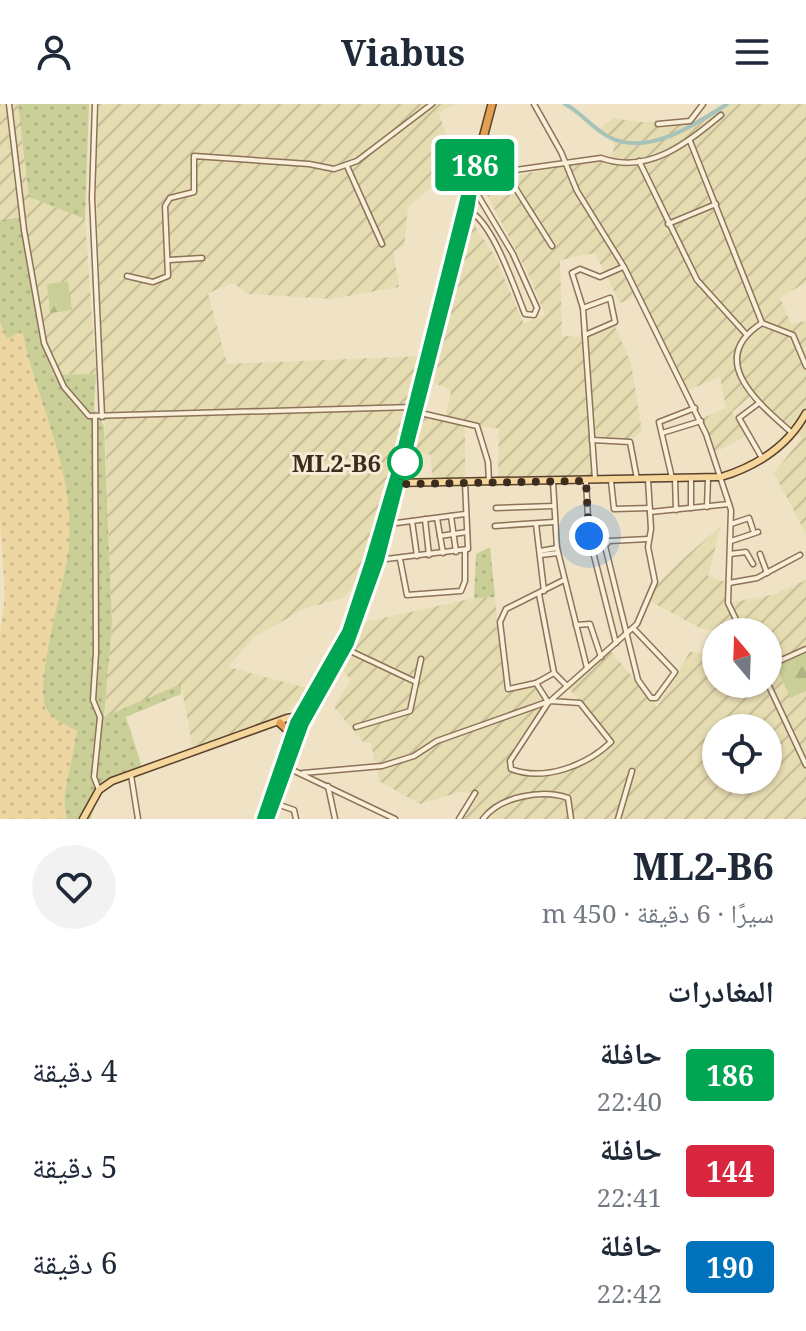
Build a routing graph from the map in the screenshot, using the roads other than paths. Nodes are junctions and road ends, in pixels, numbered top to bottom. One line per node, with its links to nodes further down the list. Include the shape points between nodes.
1 (9, 104): 39 (street, via 46,352 64,387)
2 (95, 104): 38 (street, via 92,198)
3 (432, 104): 12 (street)
4 (492, 104): 14 (highway)
5 (534, 104): 11 (street)
6 (703, 104): 8 (street, via 690,121)
7 (721, 115): 9 (street)
8 (658, 124)
9 (690, 141): 10 (street, via 666,156); 16 (street)
10 (639, 161): 11 (street, via 601,158); 20 (street)
11 (566, 164): 13 (street); 27 (street)
12 (347, 166): 21 (street); 25 (street, via 330,169 194,156 194,192 165,202)
13 (506, 173): 14 (street); 22 (street)
14 (473, 176): 15 (highway); 17 (highway)
15 (473, 187): 17 (highway); 18 (street)
16 (716, 204): 20 (street); 30 (street)
17 (468, 205): 19 (street); 36 (highway)
18 (487, 207): 19 (street); 24 (street)
19 (477, 215): 26 (street)
20 (668, 224): 31 (street, via 697,280)
21 (382, 244)
22 (552, 246)
23 (202, 258): 25 (street)
24 (515, 259): 26 (street); 26 (street, via 537,308 534,315 525,314)
25 (168, 260): 28 (street, via 168,276 162,279)
26 (504, 264)
27 (624, 267): 29 (street, via 600,277 580,269 573,272); 35 (street)
28 (127, 276)
29 (583, 308): 32 (street); 32 (street, via 610,298 616,317)
30 (762, 323): 31 (street); 33 (street, via 793,335)
31 (745, 333): 34 (street, via 736,360 744,384)
32 (585, 335): 43 (street)
33 (806, 366)
34 (759, 403): 42 (street); 44 (street, via 739,418)
35 (695, 408): 40 (street); 41 (street, via 662,420)
36 (415, 409): 38 (street); 54 (street, via 477,426); 56 (highway)
37 (806, 413): 42 (main road)
38 (102, 417): 39 (street)
39 (95, 418): 126 (street, via 93,700 100,717 94,771)
40 (701, 421): 41 (street); 45 (street)
41 (661, 433): 46 (street)
42 (793, 434): 44 (main road)
43 (592, 440): 49 (street, via 630,442); 52 (street)
44 (762, 458): 45 (main road)
45 (721, 477): 48 (main road); 58 (street)
46 (674, 478): 47 (main road); 50 (main road); 64 (street)
47 (691, 478): 48 (main road); 61 (street)
48 (708, 478): 62 (street)
49 (637, 479): 50 (main road); 53 (main road)
50 (648, 479): 63 (street)
51 (586, 481): 52 (main road); 55 (main road); 78 (street)
52 (595, 481): 53 (main road)
53 (611, 481): 63 (street, via 614,509)
54 (489, 482): 55 (main road); 57 (main road)
55 (553, 482): 59 (street)
56 (397, 483): 57 (main road); 71 (highway); 116 (highway, via 348,632)
57 (465, 483): 65 (street)
58 (729, 504): 62 (street); 73 (street)
59 (554, 506): 60 (street); 70 (street)
60 (496, 508)
61 (691, 508): 62 (street); 64 (street)
62 (707, 508)
63 (650, 510): 64 (street); 79 (street)
64 (676, 510)
65 (465, 514): 66 (street); 75 (street)
66 (451, 516): 67 (street); 76 (street)
67 (437, 518): 68 (street); 77 (street)
68 (425, 519): 69 (street); 89 (street)
69 (412, 521): 71 (street); 91 (street)
70 (554, 522): 72 (street); 83 (street)
71 (389, 524): 93 (highway)
72 (536, 524): 74 (street); 86 (street)
73 (731, 524): 80 (street); 80 (street, via 749,518 756,531)
74 (495, 526)
75 (467, 532): 76 (street); 82 (street, via 470,548)
76 (454, 534): 77 (street); 84 (street)
77 (440, 536): 85 (street)
78 (589, 536): 81 (street); 103 (street)
79 (648, 539): 81 (street); 101 (street, via 655,584)
80 (731, 541): 87 (street)
81 (607, 542): 102 (street)
82 (465, 550): 84 (street); 92 (street, via 465,581 454,594 407,595)
83 (558, 551): 86 (street); 96 (street)
84 (456, 552): 85 (street)
85 (443, 553): 89 (street)
86 (539, 553): 98 (street)
87 (730, 554): 94 (street, via 746,552); 97 (street)
88 (760, 554): 95 (street)
89 (429, 555): 91 (street)
90 (800, 555): 95 (street)
91 (417, 556): 92 (street)
92 (400, 558): 93 (street)
93 (378, 560): 104 (highway)
94 (753, 564)
95 (767, 573): 97 (street)
96 (564, 580): 98 (street); 100 (street)
97 (729, 583): 99 (street, via 728,603)
98 (541, 593): 110 (street); 112 (street, via 506,609 500,622 507,687)
99 (735, 618)
100 (576, 625): 106 (street, via 590,624); 109 (street)
101 (634, 629): 102 (street); 102 (street, via 675,672 656,698 639,683)
102 (627, 633): 103 (street)
103 (617, 643): 106 (street)
104 (346, 649): 111 (street); 116 (highway)
105 (806, 649): 108 (street)
106 (601, 658): 109 (street)
107 (421, 659): 111 (street)
108 (782, 660)
109 (587, 668): 113 (street)
110 (554, 673): 112 (street); 113 (street)
111 (416, 682): 118 (street, via 410,711)
112 (536, 683): 115 (street)
113 (566, 685): 115 (street)
114 (775, 698): 120 (street)
115 (548, 702): 115 (street, via 510,761 511,769 564,770 611,742 578,702); 123 (street, via 382,766)
116 (301, 719): 117 (main road); 119 (highway); 121 (highway)
117 (278, 723): 119 (highway); 124 (main road)
118 (356, 727)
119 (292, 734): 131 (highway)
120 (806, 765)
121 (286, 767): 123 (street); 128 (highway)
122 (632, 771): 138 (street)
123 (303, 773): 125 (street)
124 (131, 775): 126 (main road); 130 (street)
125 (328, 786): 133 (street); 134 (street)
126 (99, 790): 129 (main road)
127 (475, 793): 135 (street)
128 (274, 803): 131 (highway); 132 (street, via 293,809)
129 (83, 819)
130 (138, 819)
131 (266, 819)
132 (296, 819)
133 (335, 819)
134 (395, 819)
135 (459, 819)
136 (483, 819): 137 (street, via 503,802 553,795 568,798)
137 (571, 819)
138 (618, 819)

